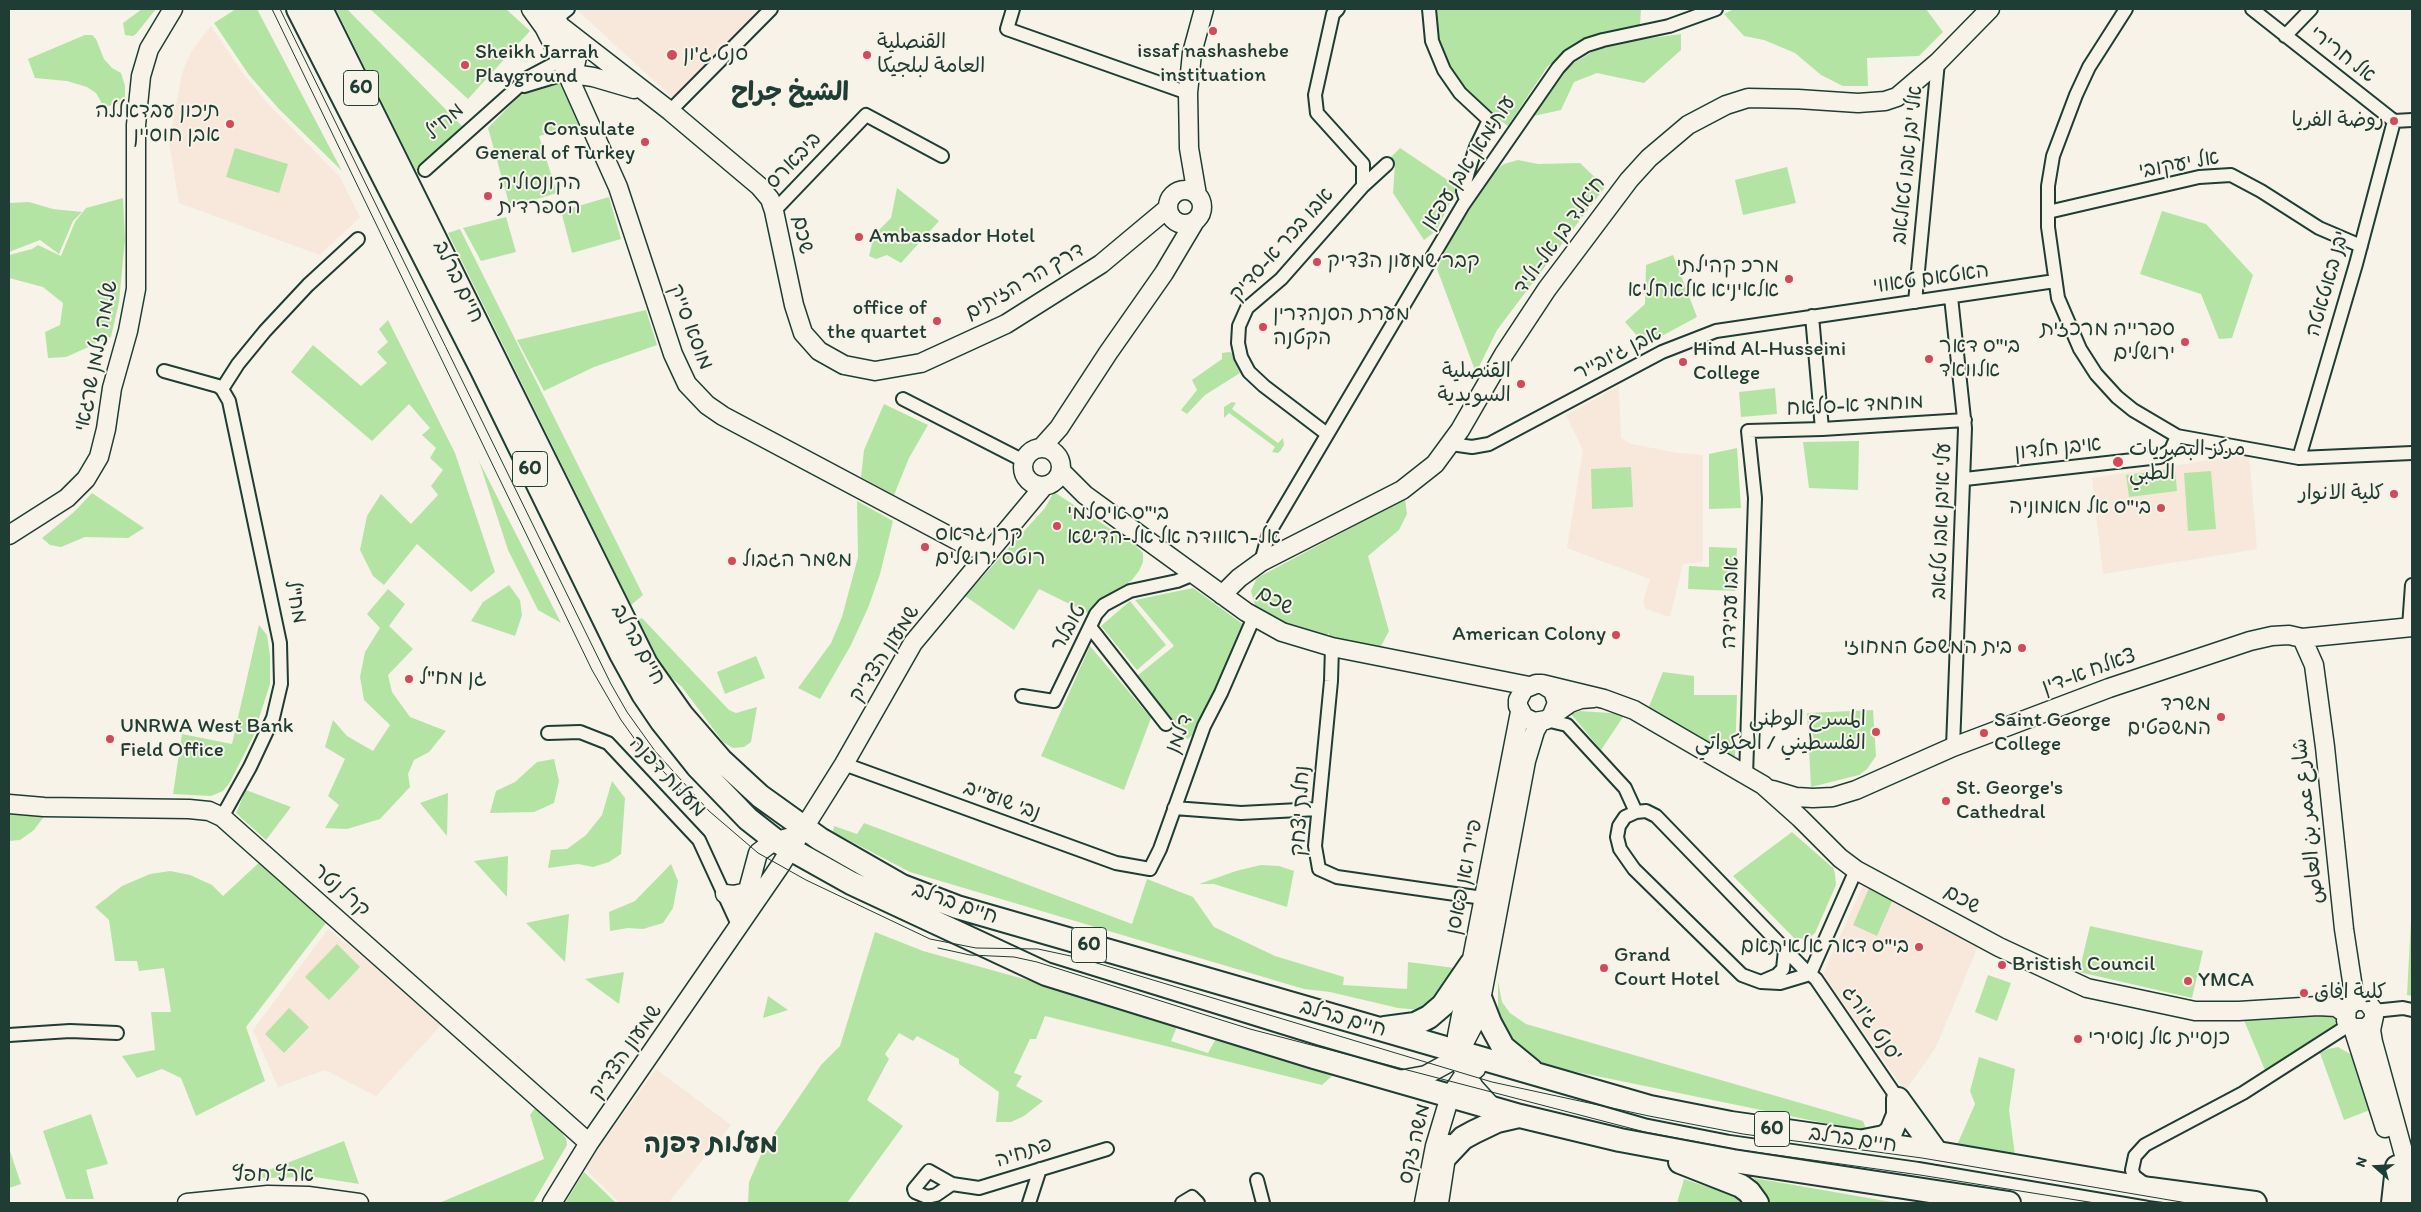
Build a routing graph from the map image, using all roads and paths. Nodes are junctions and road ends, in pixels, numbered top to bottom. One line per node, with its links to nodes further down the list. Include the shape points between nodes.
1 (173, 9): 17 (street, שלמה זלמן שרגאי)
2 (186, 9): 17 (street, שלמה זלמן שרגאי)
3 (298, 9): 89 (highway, חיים ברלב / 60, via 481,368 632,675 662,722 723,794)
4 (322, 9): 89 (highway, חיים ברלב / 60, via 646,664 682,715 721,760 760,796)
5 (531, 9): 16 (street, שכם)
6 (771, 9): 24 (street)
7 (1013, 9): 22 (street, via 1007,29)
8 (1204, 9): 22 (street, via 1192,53)
9 (1338, 9): 31 (street, אבו בכר א-סדיק, via 1333,14 1315,95 1316,113 1363,164)
10 (1429, 9): 33 (street, via 1432,41 1444,70 1460,93 1489,120 1468,172 1463,191)
11 (1716, 9): 33 (street, עות'מאן אבן עפאן, via 1660,28 1587,45 1569,56 1545,85)
12 (1990, 9): 19 (street, ח'אלד בן אל-וליד)
13 (2126, 9): 36 (street, via 2090,67 2064,126 2053,156)
14 (2252, 9): 18 (street, אל חרירי)
15 (2311, 9): 18 (street)
16 (557, 18): 20 (street, שכם); 21 (street, שכם)
17 (161, 26): 61 (street, שלמה זלמן שרגאי, via 144,60 137,106 134,303 112,388 99,457 86,479 67,498)
18 (2285, 36): 26 (street, אל חרירי)
19 (1938, 62): 43 (street, אלי יבנ אבו טאלאב); 54 (street, ח'אלד בן אל-וליד, via 1898,97 1885,101 1839,103 1798,98 1748,98 1726,105 1688,125 1629,180 1547,289)
20 (568, 63): 21 (street, via 597,61); 23 (street, שכם); 30 (street, מח"ל, via 517,88); 62 (street, מוסא סייק, via 618,187 680,373 691,390 728,419 962,544)
21 (616, 69): 23 (street, שכם)
22 (1188, 93): 27 (street)
23 (654, 99): 24 (street, שכם)
24 (670, 111): 35 (street, שכם, via 759,186 770,199)
25 (2412, 120): 26 (street)
26 (2394, 121): 39 (street, יבנ באטאטה)
27 (1189, 148): 32 (street); 34 (street, דרך הר הזיתים)
28 (942, 156): 35 (street, ביבארס, via 866,115)
29 (1387, 164): 31 (street)
30 (425, 170)
31 (1363, 186): 52 (street, אבו בכר א-סדיק, via 1280,279 1247,308 1239,326 1241,357 1249,372)
32 (1197, 195): 34 (street, via 1184,190); 37 (street, via 1202,209)
33 (1466, 200): 52 (street, עות'מאן אבן עפאן)
34 (1172, 207): 37 (street, via 1181,223); 40 (street, דרך הר הזיתים, via 1176,239); 45 (street, דרך הר הזיתים, via 1101,264 1006,324 921,363)
35 (774, 211): 45 (street, שכם, via 794,305 810,341 828,357 858,369)
36 (2048, 212): 39 (street, אל יעקובי, via 2199,177 2231,175 2319,228); 41 (street)
37 (1194, 221): 40 (street, דרך הר הזיתים)
38 (358, 239): 47 (street, via 265,331)
39 (2361, 246): 57 (street, יבנ באטאטה)
40 (1172, 260): 55 (street, דרך הר הזיתים, via 1108,353)
41 (2055, 281): 42 (street, האטאם טאווי); 53 (street, via 2068,323 2096,374 2133,410)
42 (1951, 297): 43 (street, האטאם טאווי); 49 (street, עלי איבן אבו טלאב)
43 (1914, 302): 44 (street, האטאם טאווי)
44 (1812, 316): 50 (street); 54 (street, אבן ג'ובייר, via 1738,327 1698,337 1642,362 1489,444 1472,447)
45 (890, 369)
46 (164, 371): 47 (street)
47 (222, 389): 88 (street, מח"ל, via 231,409 277,621 282,668 273,718)
48 (903, 399): 58 (street)
49 (1965, 420): 50 (street, מוחמד א-סלאח); 60 (street, עלי איבן אבו טלאב)
50 (1822, 429): 51 (street, מוחמד א-סלאח)
51 (1748, 431): 82 (street, אבו עבידה, via 1754,498)
52 (1327, 434): 63 (street, עות'מאן אבן עפאן, via 1269,533)
53 (2177, 436): 57 (street); 60 (street, איבן חלדון, via 2171,450 2160,457)
54 (1451, 444): 63 (street, ח'אלד בן אל-וליד, via 1435,464 1402,490)
55 (1049, 450): 58 (street, via 1031,451); 59 (street, via 1061,461)
56 (2412, 453): 57 (street)
57 (2299, 458)
58 (1024, 461): 59 (street, via 1023,470 1028,480 1036,485)
59 (1053, 480): 62 (street, שמעון הצדיק); 64 (street, שכם, via 1084,495)
60 (1965, 480): 80 (street, עלי איבן אבו טלאב)
61 (9, 535)
62 (991, 549): 81 (street, שמעון הצדיק, via 913,643)
63 (1261, 562): 66 (street, ח'אלד בן אל-וליד)
64 (1194, 574): 66 (street, שכם); 68 (street, טובלר, via 1130,591 1104,605)
65 (2412, 584): 69 (street)
66 (1222, 595): 67 (street, שכם)
67 (1254, 617): 71 (street, שכם, via 1294,637); 85 (street, דלמן, via 1204,726)
68 (1090, 626): 74 (street, טובלר, via 1054,700); 78 (street)
69 (2410, 627): 70 (street, צאלח א-דין)
70 (2302, 638): 80 (street, צאלח א-דין, via 2289,635 2250,641 2109,688); 103 (street, شارع عمر بن العاص, via 2314,665 2325,747)
71 (1332, 647): 72 (street, שכם); 86 (street, נחלת יצחק)
72 (1476, 675): 73 (street, שכם); 76 (street, שכם)
73 (1536, 685): 75 (street, שכם); 76 (street, via 1524,689); 77 (street, via 1553,691 1556,697 1557,703)
74 (1022, 696)
75 (1604, 699): 77 (street, שכם, via 1581,699); 82 (street, שכם, via 1634,710)
76 (1519, 706): 77 (street, via 1528,720); 94 (street, פייר ואן פאסן)
77 (1546, 719): 87 (street, via 1566,726 1625,788); 100 (street, פייר ואן פאסן, via 1535,731 1526,761)
78 (1166, 724)
79 (548, 734): 93 (street, מעלות דפנה, via 580,732 608,743 699,840)
80 (1953, 748): 83 (street, צאלח א-דין, via 1884,779 1833,797 1796,797)
81 (844, 764): 89 (street, שמעון הצדיק); 90 (street, נבי שועייב, via 1116,863)
82 (1746, 776): 83 (street, שכם)
83 (1764, 786): 91 (street, שכם)
84 (9, 804): 88 (street, קרל נטר, via 188,809 209,811)
85 (1174, 808): 86 (street, via 1241,813); 90 (street, דלמן)
86 (1318, 809): 94 (street, נחלת יצחק, via 1315,846 1319,869 1327,874)
87 (1636, 812): 96 (street, סנט ג'ורג', via 1656,816); 99 (street, via 1625,817 1617,836 1627,861 1742,974)
88 (222, 817): 118 (street, קרל נטר)
89 (790, 837): 92 (street, שמעון הצדיק, via 758,853); 95 (street, שמעון הצדיק); 104 (highway, חיים ברלב / 60, via 939,901); 111 (highway, חיים ברלב / 60, via 851,883 1046,974)
90 (1150, 869)
91 (1856, 870): 98 (street); 103 (street, שכם, via 1999,947 2087,988 2195,1011 2318,1006 2336,1007)
92 (747, 892): 93 (street, via 734,896); 95 (street, שמעון הצדיק)
93 (725, 894): 95 (street, מעלות דפנה)
94 (1483, 898): 97 (street, פייר ואן פאסן)
95 (738, 927): 118 (street, שמעון הצדיק)
96 (1785, 950): 98 (street, סנט ג'ורג'); 99 (street, via 1783,969 1771,979)
97 (1471, 964): 104 (highway, via 1443,1005 1429,1017 1398,1028); 107 (street, פייר ואן פאסן)
98 (1810, 974): 99 (street, via 1780,983); 113 (street, סנט ג'ורג')
99 (1760, 982)
100 (1481, 1000): 107 (street, פייר ואן פאסן, via 1472,1028); 110 (highway, via 1503,1046)
101 (2412, 1010): 102 (street, via 2403,1008)
102 (2373, 1016): 103 (street, via 2366,1028); 103 (street, שכם, via 2368,1003); 127 (street, via 2371,1030 2375,1049)
103 (2350, 1017): 122 (street, شارع عمر بن العاص); 128 (street, via 2273,1074 2145,1145 2135,1156 2132,1170 2137,1179)
104 (1376, 1028): 107 (highway, חיים ברלב / 60, via 1424,1042)
105 (117, 1033): 106 (street, via 70,1031)
106 (9, 1035)
107 (1449, 1060): 108 (highway, חיים ברלב / 60); 109 (street, פייר ואן פאסן); 111 (street, via 1422,1076); 112 (street, משה זקס)
108 (1498, 1064): 109 (street); 110 (highway, חיים ברלב / 60)
109 (1466, 1074): 112 (street, משה זקס); 114 (street, פייר ואן פאסן)
110 (1540, 1077): 117 (highway, חיים ברלב / 60, via 1650,1107)
111 (1395, 1080): 112 (highway, חיים ברלב / 60)
112 (1450, 1096): 114 (highway, חיים ברלב / 60); 121 (street, משה זקס); 137 (street, משה זקס, via 1435,1146)
113 (1898, 1099): 117 (highway, via 1898,1115 1891,1132); 120 (highway)
114 (1492, 1108): 115 (highway, חיים ברלב / 60)
115 (1520, 1116): 116 (highway, חיים ברלב / 60); 121 (highway, via 1497,1121 1474,1132 1463,1138)
116 (1620, 1140): 124 (highway, חיים ברלב / 60); 139 (highway, via 1726,1179 1749,1192)
117 (1862, 1142): 120 (highway, חיים ברלב / 60)
118 (589, 1143): 133 (street, שמעון הצדיק)
119 (1107, 1149): 123 (street, פתחיה)
120 (1937, 1152): 128 (highway, חיים ברלב / 60)
121 (1447, 1155): 138 (street, משה זקס)
122 (2397, 1167): 143 (highway); 144 (street, شارع عمر بن العاص)
123 (1040, 1169): 126 (street, פתחיה, via 979,1188); 134 (street)
124 (1827, 1175): 140 (highway); 141 (highway, חיים ברלב / 60)
125 (1257, 1180): 130 (street)
126 (952, 1184)
127 (2412, 1184)
128 (2150, 1189): 142 (highway, 60)
129 (310, 1200): 131 (street, ארץ חפץ, via 268,1195); 132 (street, ארץ חפץ)
130 (1259, 1202)
131 (187, 1203)
132 (359, 1203)
133 (552, 1203)
134 (1029, 1203)
135 (1182, 1203): 136 (street, via 1192,1197)
136 (1198, 1203)
137 (1424, 1203)
138 (1438, 1203)
139 (1757, 1203)
140 (1931, 1203)
141 (2009, 1203)
142 (2255, 1203)
143 (2393, 1203)
144 (2406, 1203)

